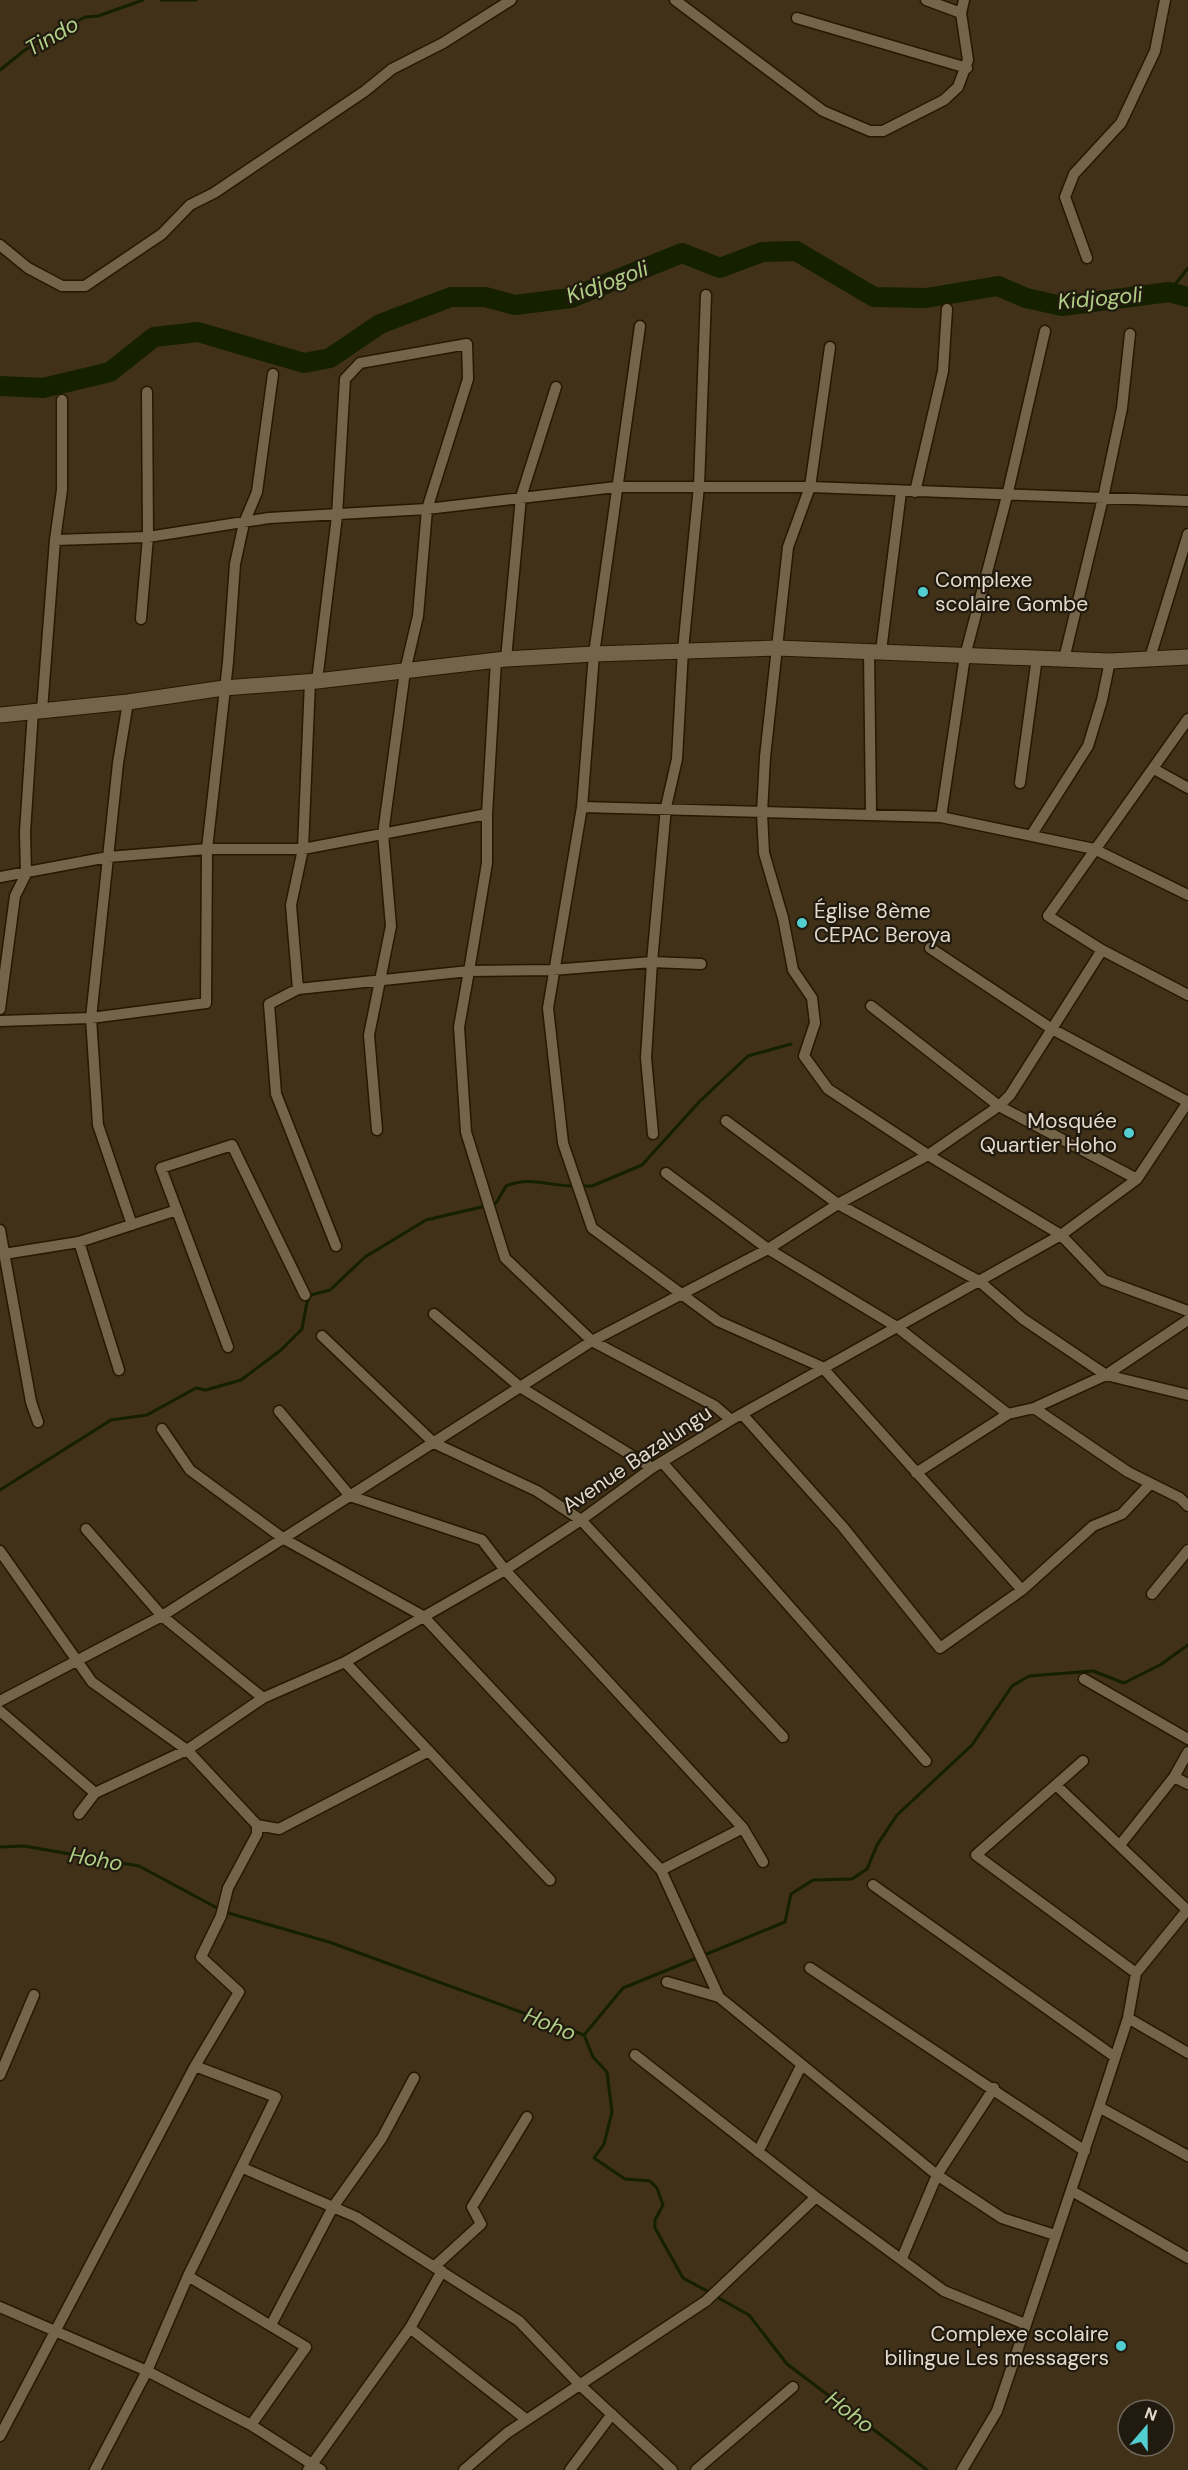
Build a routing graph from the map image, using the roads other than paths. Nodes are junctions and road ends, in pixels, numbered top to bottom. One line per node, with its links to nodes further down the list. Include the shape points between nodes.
1 (511, 0): 9 (street, via 443,43 392,69 214,193 190,205 162,234 85,286 62,286 28,268)
2 (675, 0): 8 (street, via 823,111 870,131 883,131 944,100 958,87)
3 (926, 0): 6 (street)
4 (964, 0): 6 (street)
5 (1165, 0): 10 (street, via 1155,51 1121,123 1074,174 1065,197)
6 (961, 13): 8 (street)
7 (797, 18): 8 (street)
8 (967, 68)
9 (0, 245)
10 (1087, 258)
11 (706, 295): 22 (street)
12 (947, 309): 25 (street, via 943,370)
13 (640, 326): 21 (street)
14 (1045, 331): 26 (street)
15 (1130, 334): 28 (street, via 1122,408)
16 (831, 347): 23 (street)
17 (273, 374): 32 (street, via 257,492)
18 (556, 387): 27 (street)
19 (147, 393): 34 (street)
20 (62, 400): 35 (street, via 62,490)
21 (616, 486): 22 (street); 27 (street); 40 (street)
22 (699, 486): 23 (street); 38 (street)
23 (810, 487): 24 (street); 37 (street, via 788,547)
24 (901, 492): 25 (street); 39 (street)
25 (915, 492): 26 (street)
26 (1007, 496): 28 (street); 41 (street)
27 (520, 497): 30 (street); 44 (street)
28 (1103, 498): 29 (street); 45 (street)
29 (1188, 501)
30 (428, 509): 31 (street); 31 (street, via 468,379 467,344 360,363 345,379); 48 (street, via 418,616)
31 (337, 516): 32 (street, via 269,518); 49 (street)
32 (244, 523): 34 (street); 50 (street, via 235,564)
33 (1188, 534): 47 (street)
34 (148, 537): 35 (street); 36 (street)
35 (55, 540): 52 (street)
36 (141, 619)
37 (777, 648): 38 (street); 39 (street); 60 (street)
38 (683, 650): 40 (street); 59 (street, via 677,759)
39 (875, 651): 41 (street); 61 (street)
40 (594, 654): 44 (street); 58 (street)
41 (964, 656): 42 (street); 63 (street)
42 (1037, 657): 45 (street); 56 (street)
43 (1188, 657): 47 (street)
44 (501, 659): 48 (street); 62 (street)
45 (1064, 659): 46 (street)
46 (1110, 661): 47 (street); 65 (street, via 1088,746)
47 (1149, 661)
48 (405, 671): 49 (street); 64 (street)
49 (313, 681): 50 (street); 67 (street)
50 (224, 688): 51 (street); 66 (street)
51 (128, 702): 52 (street); 69 (street)
52 (37, 711): 53 (street); 70 (street, via 25,832)
53 (0, 715)
54 (1188, 719): 55 (street)
55 (1154, 769): 57 (street); 68 (street)
56 (1020, 783)
57 (1188, 788)
58 (582, 807): 59 (street); 77 (street)
59 (666, 807): 60 (street); 75 (street)
60 (762, 813): 61 (street); 92 (street, via 764,853 794,970 812,998 815,1023 804,1056 828,1089)
61 (871, 813): 63 (street)
62 (487, 814): 64 (street); 78 (street, via 487,863)
63 (941, 816): 65 (street)
64 (383, 834): 67 (street); 79 (street, via 391,927)
65 (1032, 834): 68 (street)
66 (207, 849): 67 (street); 69 (street); 84 (street, via 206,1003)
67 (303, 849): 80 (street, via 291,904)
68 (1094, 849): 72 (street); 74 (street, via 1048,916)
69 (108, 857): 70 (street); 84 (street)
70 (26, 874): 71 (street); 83 (street, via 15,896)
71 (0, 877)
72 (1188, 894)
73 (930, 948): 86 (street)
74 (1102, 950): 81 (street); 86 (street)
75 (652, 962): 76 (street); 77 (street); 91 (street, via 646,1058)
76 (701, 964)
77 (552, 970): 78 (street); 106 (street, via 548,1008 563,1143 592,1228)
78 (469, 971): 79 (street); 112 (street, via 459,1027 466,1132 506,1258)
79 (378, 981): 80 (street); 90 (street, via 369,1035)
80 (298, 989): 101 (street, via 269,1004 276,1094)
81 (1188, 995)
82 (871, 1006): 88 (street)
83 (0, 1008)
84 (91, 1018): 85 (street); 97 (street, via 98,1125)
85 (0, 1021)
86 (1052, 1029): 87 (street); 88 (street)
87 (1188, 1102): 94 (street, Avenue Bazalungu)
88 (999, 1106): 92 (street); 94 (street)
89 (726, 1121): 95 (street)
90 (377, 1130)
91 (653, 1134)
92 (928, 1155): 95 (street); 99 (street)
93 (666, 1173): 102 (street)
94 (1137, 1179): 99 (street, Avenue Bazalungu)
95 (838, 1204): 102 (street); 104 (street)
96 (177, 1210): 97 (street); 105 (street, via 161,1168 232,1145); 113 (street)
97 (132, 1225): 100 (street)
98 (0, 1230): 103 (street)
99 (1061, 1235): 104 (street, Avenue Bazalungu); 107 (street, via 1104,1280)
100 (79, 1242): 103 (street); 115 (street)
101 (336, 1246)
102 (768, 1249): 106 (street); 110 (street)
103 (4, 1254): 124 (street)
104 (980, 1281): 110 (street, Avenue Bazalungu); 116 (street, via 1023,1319)
105 (305, 1295)
106 (681, 1296): 112 (street); 114 (street, via 718,1321)
107 (1188, 1311)
108 (434, 1314): 117 (street)
109 (1188, 1320): 116 (street)
110 (897, 1327): 114 (street, Avenue Bazalungu); 122 (street)
111 (322, 1336): 126 (street)
112 (592, 1341): 117 (street); 123 (street, via 716,1406)
113 (228, 1347)
114 (822, 1367): 121 (street, Avenue Bazalungu); 129 (street)
115 (119, 1370)
116 (1106, 1375): 118 (street); 119 (street)
117 (520, 1387): 126 (street); 128 (street)
118 (1188, 1395)
119 (1034, 1408): 122 (street); 130 (street)
120 (279, 1411): 131 (street)
121 (742, 1414): 123 (street, Avenue Bazalungu); 139 (street, via 843,1527 940,1648)
122 (1008, 1414): 129 (street)
123 (731, 1420): 127 (street, Avenue Bazalungu)
124 (38, 1422)
125 (162, 1429): 135 (street, via 190,1470)
126 (434, 1443): 131 (street); 133 (street, via 537,1491)
127 (662, 1462): 128 (street, Avenue Bazalungu); 154 (street)
128 (652, 1468): 133 (street, Avenue Bazalungu)
129 (916, 1473): 139 (street)
130 (1150, 1484): 132 (street); 139 (street, via 1122,1515 1093,1526)
131 (351, 1496): 135 (street); 138 (street, via 482,1540)
132 (1188, 1506)
133 (580, 1520): 138 (street, Avenue Bazalungu); 149 (street)
134 (86, 1529): 141 (street)
135 (284, 1539): 141 (street); 142 (street)
136 (1188, 1550): 140 (street)
137 (0, 1551): 143 (street)
138 (505, 1570): 142 (street, Avenue Bazalungu); 162 (street)
139 (1022, 1590)
140 (1152, 1594)
141 (162, 1616): 143 (street); 146 (street)
142 (423, 1616): 144 (street, Avenue Bazalungu); 165 (street)
143 (76, 1661): 147 (street); 151 (street, via 92,1682)
144 (345, 1662): 146 (street, Avenue Bazalungu); 152 (street)
145 (1084, 1679): 150 (street)
146 (263, 1698): 151 (street, Avenue Bazalungu)
147 (0, 1701)
148 (0, 1711): 159 (street)
149 (783, 1737)
150 (1188, 1739)
151 (187, 1750): 159 (street, Avenue Bazalungu); 161 (street)
152 (429, 1751): 161 (street, via 279,1829); 166 (street)
153 (1188, 1752): 156 (street)
154 (926, 1761)
155 (1083, 1761): 158 (street)
156 (1174, 1777): 157 (street); 163 (street)
157 (1188, 1784)
158 (1056, 1785): 163 (street); 170 (street, via 976,1855)
159 (95, 1793): 160 (street, Avenue Bazalungu)
160 (79, 1814)
161 (256, 1825): 178 (street, via 257,1834 228,1888 223,1912 201,1957 239,1992)
162 (743, 1828): 164 (street); 165 (street)
163 (1120, 1845): 168 (street)
164 (763, 1862)
165 (661, 1870): 173 (street)
166 (550, 1880)
167 (873, 1885): 177 (street)
168 (1186, 1916): 170 (street)
169 (810, 1968): 182 (street)
170 (1136, 1973): 174 (street)
171 (667, 1982): 173 (street)
172 (34, 1995): 180 (street)
173 (719, 1997): 179 (street)
174 (1128, 2018): 175 (street); 177 (street)
175 (1188, 2053)
176 (635, 2055): 186 (street)
177 (1115, 2057): 183 (street)
178 (195, 2066): 188 (street, via 276,2097); 202 (street)
179 (801, 2066): 186 (street); 189 (street)
180 (0, 2075)
181 (414, 2078): 192 (street, via 382,2138)
182 (994, 2088): 185 (street); 189 (street)
183 (1099, 2107): 185 (street); 187 (street)
184 (527, 2117): 196 (street, via 472,2207 481,2224)
185 (1085, 2151): 190 (street)
186 (758, 2152): 191 (street)
187 (1188, 2156)
188 (243, 2168): 192 (street); 197 (street)
189 (937, 2175): 193 (street, via 1002,2218); 194 (street)
190 (1072, 2191): 193 (street); 195 (street)
191 (816, 2197): 194 (street); 204 (street, via 706,2301)
192 (333, 2207): 196 (street, via 356,2217); 200 (street)
193 (1055, 2235): 199 (street)
194 (902, 2258): 199 (street, via 944,2291)
195 (1188, 2258)
196 (438, 2269): 201 (street); 204 (street, via 519,2321)
197 (188, 2276): 200 (street); 203 (street)
198 (0, 2307): 202 (street)
199 (1025, 2324): 216 (street, via 997,2411)
200 (271, 2325): 208 (street, via 306,2347)
201 (410, 2328): 207 (street); 210 (street)
202 (55, 2331): 203 (street); 209 (street)
203 (147, 2371): 208 (street); 211 (street)
204 (581, 2385): 206 (street); 207 (street)
205 (793, 2387): 215 (street)
206 (612, 2414): 213 (street); 214 (street)
207 (527, 2420): 212 (street)
208 (251, 2425): 210 (street)
209 (0, 2436)
210 (313, 2468)
211 (95, 2470)
212 (464, 2470)
213 (570, 2470)
214 (672, 2470)
215 (696, 2470)
216 (962, 2470)

